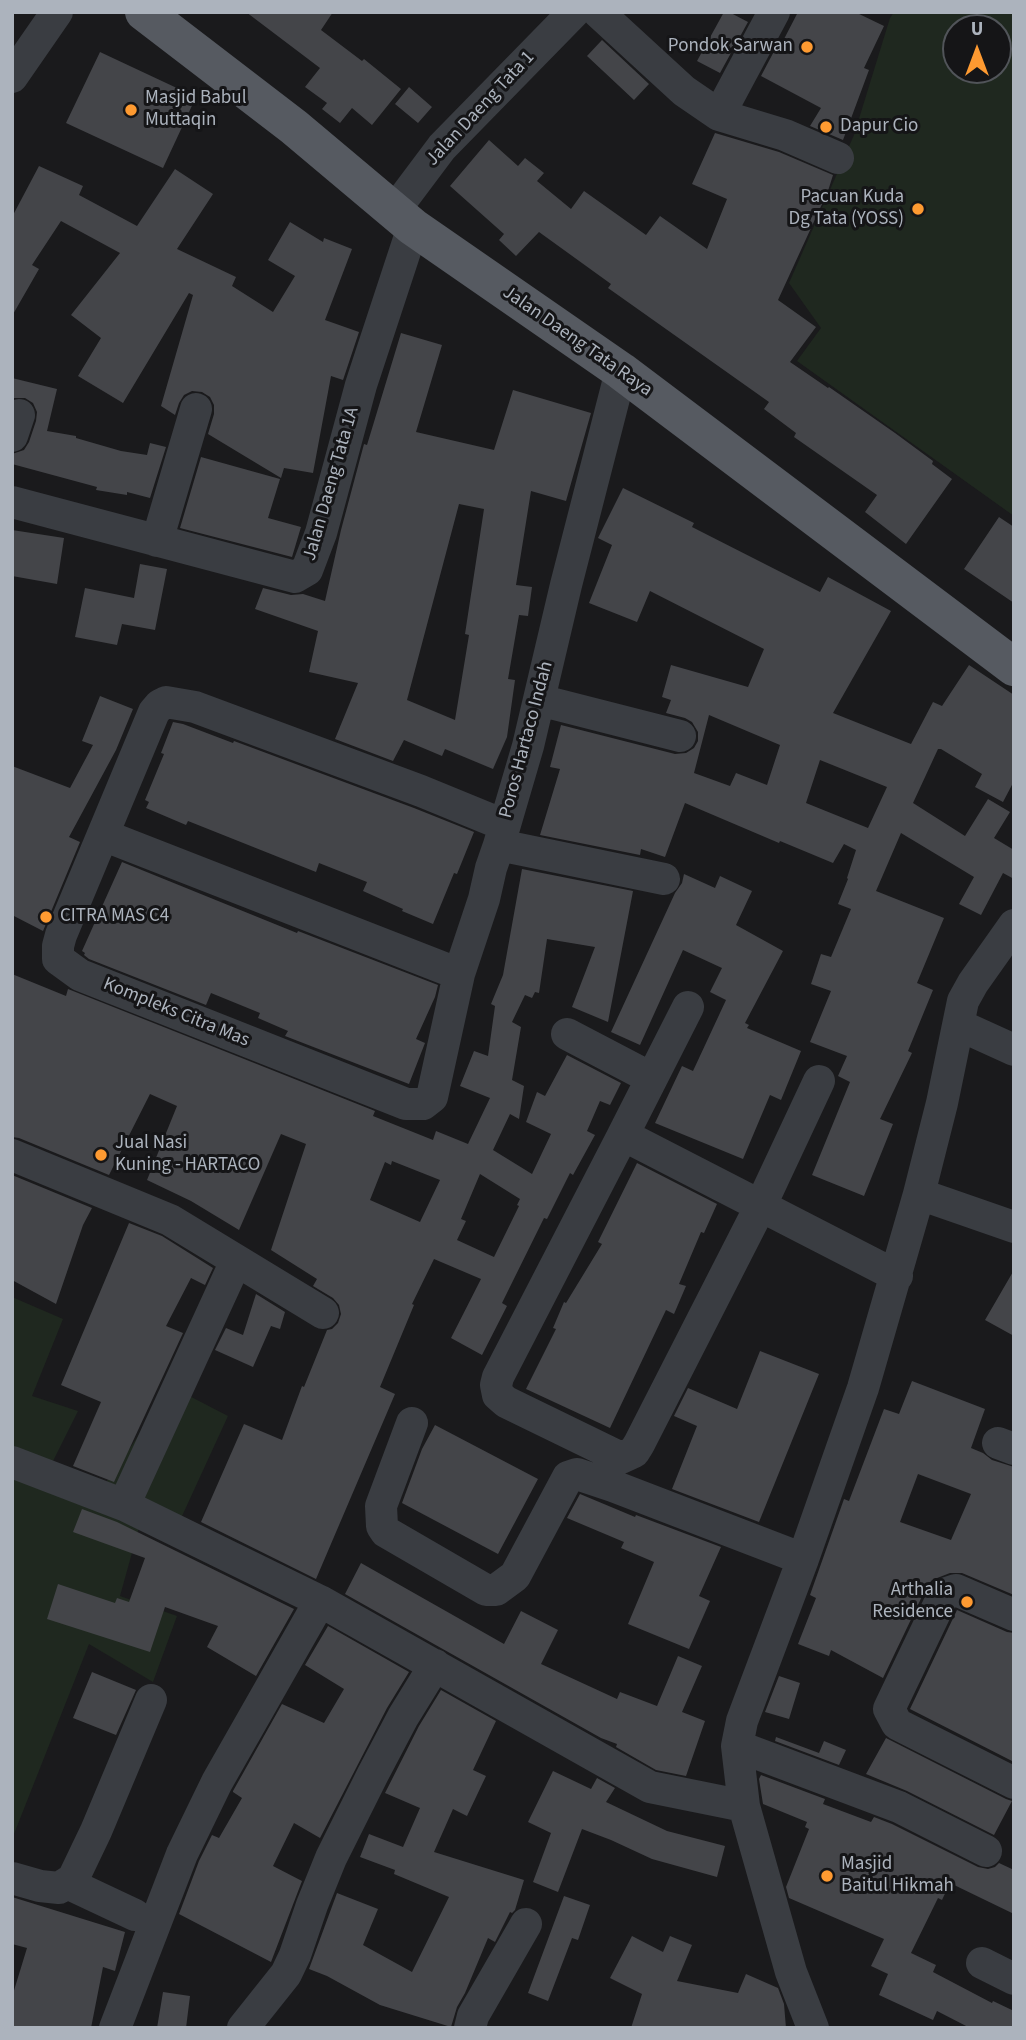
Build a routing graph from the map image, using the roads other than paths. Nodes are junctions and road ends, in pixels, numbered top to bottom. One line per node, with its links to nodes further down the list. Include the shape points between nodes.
1 (57, 12): 6 (street)
2 (144, 12): 9 (main road, Jalan Daeng Tata Raya)
3 (575, 12): 9 (street, Jalan Daeng Tata 1, via 442,147)
4 (598, 12): 7 (street, via 684,91)
5 (775, 12): 7 (street)
6 (12, 77)
7 (719, 115): 8 (street, via 785,135)
8 (838, 158)
9 (403, 219): 10 (main road, Jalan Daeng Tata Raya); 13 (street, Jalan Daeng Tata 1A, via 324,523 307,570 295,577)
10 (621, 371): 14 (main road, Jalan Daeng Tata Raya); 15 (street, Poros Hartaco Indah)
11 (196, 409): 13 (street)
12 (12, 502): 13 (street, Jalan Daeng Tata 1A)
13 (157, 541)
14 (1014, 667)
15 (539, 700): 16 (street); 18 (street, Poros Hartaco Indah)
16 (680, 736)
17 (103, 835): 18 (street, Kompleks Citra Mas, via 154,712 166,702 195,707 421,791); 21 (street); 28 (street, Kompleks Citra Mas, via 61,935 58,958 66,966 406,1104)
18 (501, 835): 19 (street); 21 (street, Poros Hartaco Indah)
19 (664, 878)
20 (1014, 925): 23 (street, via 963,1001)
21 (460, 974): 28 (street, Poros Hartaco Indah, via 432,1097)
22 (688, 1007): 26 (street)
23 (959, 1025): 25 (street); 31 (street)
24 (567, 1034): 26 (street)
25 (1014, 1050)
26 (651, 1078): 29 (street)
27 (819, 1081): 32 (street)
28 (422, 1104)
29 (623, 1135): 32 (street); 32 (street, via 498,1377 496,1391 506,1402 617,1457 634,1452)
30 (12, 1154): 34 (street, via 170,1220)
31 (919, 1195): 33 (street); 35 (street)
32 (761, 1207): 35 (street)
33 (1014, 1227)
34 (236, 1261): 36 (street); 39 (street)
35 (897, 1276): 40 (street)
36 (323, 1313)
37 (412, 1423): 40 (street, via 381,1506 382,1526 486,1590 496,1590 515,1576 568,1477 577,1475)
38 (12, 1462): 39 (street)
39 (124, 1505): 41 (street)
40 (803, 1559): 45 (street, via 742,1721)
41 (320, 1601): 43 (street); 55 (street, via 223,1770 188,1842)
42 (1014, 1615): 46 (street, via 956,1590 944,1594 889,1709 897,1724)
43 (435, 1665): 47 (street, via 650,1787); 56 (street, via 403,1717 331,1858 286,1974)
44 (151, 1700): 50 (street, via 80,1866)
45 (737, 1746): 47 (street); 48 (street, via 899,1807)
46 (1014, 1783)
47 (744, 1806): 58 (street, via 791,1972)
48 (986, 1851)
49 (12, 1878): 50 (street, via 59,1888)
50 (67, 1883): 51 (street)
51 (135, 1915)
52 (526, 1924): 57 (street, via 472,2016)
53 (982, 1963): 54 (street)
54 (1014, 1979)
55 (115, 2028)
56 (243, 2028)
57 (470, 2028)
58 (813, 2028)

